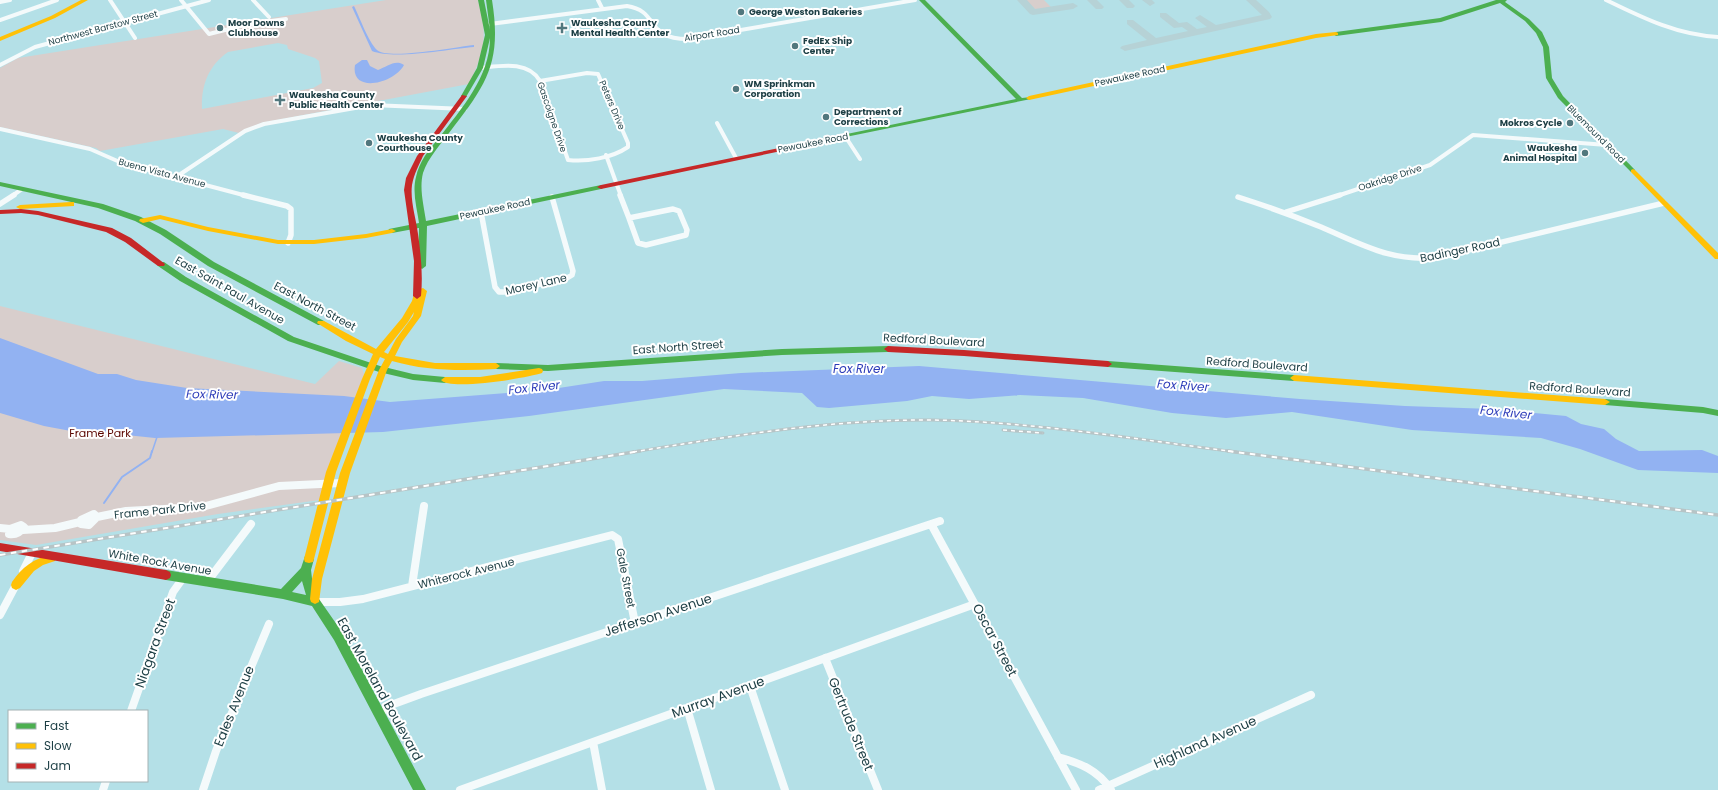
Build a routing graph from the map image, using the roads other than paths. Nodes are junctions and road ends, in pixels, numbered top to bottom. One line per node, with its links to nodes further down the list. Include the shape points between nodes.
1 (10, 0): 16 (street)
2 (57, 0): 26 (street)
3 (78, 0): 29 (main road)
4 (85, 0): 29 (main road)
5 (110, 0): 27 (street)
6 (181, 0): 19 (street)
7 (209, 0): 19 (street, Northwest Barstow Street)
8 (253, 0): 24 (street)
9 (598, 0): 21 (street)
10 (606, 0): 20 (street)
11 (902, 0): 18 (street, Airport Road)
12 (915, 0): 18 (street, Airport Road)
13 (922, 0): 36 (main road)
14 (1504, 0): 22 (main road, Pewaukee Road); 23 (main road, Bluemound Road)
15 (1606, 0): 30 (street, via 1668,30 1694,36)
16 (0, 2)
17 (486, 3): 28 (main road)
18 (887, 4): 20 (street, Airport Road, via 682,39 660,33 648,13 642,9 627,6)
19 (186, 6): 25 (street, via 209,34 249,24); 27 (street, Northwest Barstow Street)
20 (610, 7): 21 (street, Airport Road)
21 (602, 8): 28 (street, Airport Road)
22 (1479, 8): 23 (main road, via 1503,7); 37 (main road, Pewaukee Road, via 1431,22 1316,36)
23 (1519, 14): 43 (main road, Bluemound Road, via 1537,30 1545,42 1548,75 1556,93)
24 (269, 17)
25 (286, 19)
26 (0, 20)
27 (125, 22): 31 (street); 33 (street, Northwest Barstow Street, via 35,47)
28 (492, 23): 34 (main road)
29 (33, 26): 32 (main road)
30 (1718, 37)
31 (135, 38)
32 (0, 39)
33 (0, 64)
34 (484, 68): 35 (street, Gascoigne Drive, via 524,68 536,74); 39 (main road, via 472,92)
35 (540, 81): 44 (street, Gascoigne Drive, via 566,158 577,161); 44 (street, Peters Drive, via 594,72 599,75 628,145 624,151)
36 (1011, 90): 37 (main road); 38 (main road)
37 (1056, 92): 38 (main road, Pewaukee Road)
38 (1021, 100): 42 (main road, Pewaukee Road)
39 (460, 108): 47 (main road); 48 (street, via 372,105 264,124 245,131); 49 (main road, via 416,161)
40 (717, 123): 45 (street)
41 (0, 129): 48 (street, Buena Vista Avenue, via 90,150 122,163)
42 (845, 136): 45 (main road, Pewaukee Road); 46 (street)
43 (1607, 145): 55 (main road, Bluemound Road); 62 (street, Oakridge Drive, via 1473,135 1430,165)
44 (606, 155): 50 (street)
45 (736, 158): 50 (main road, Pewaukee Road)
46 (860, 159)
47 (419, 176): 49 (main road); 58 (main road)
48 (176, 177): 67 (street, Buena Vista Avenue, via 287,206 291,209)
49 (409, 177): 59 (main road)
50 (616, 183): 54 (main road, Pewaukee Road); 63 (street)
51 (0, 184): 52 (main road, East North Street)
52 (22, 189): 56 (street); 57 (main road, East North Street)
53 (1238, 196): 62 (street, Badinger Road)
54 (552, 197): 61 (main road, Pewaukee Road); 61 (street, Morey Lane, via 573,271 567,278 499,292 495,287)
55 (1664, 203): 62 (street, Badinger Road, via 1420,260 1401,259 1380,252); 68 (main road, Bluemound Road)
56 (0, 204)
57 (88, 204): 60 (main road, East North Street, via 46,204); 64 (main road, East North Street)
58 (420, 205): 59 (main road); 65 (main road)
59 (409, 207): 66 (main road)
60 (0, 211): 71 (main road, East Saint Paul Avenue, via 38,213 109,230 128,240 182,278 291,339)
61 (481, 212): 65 (main road, Pewaukee Road)
62 (1286, 212)
63 (629, 218): 63 (street, via 676,209 688,233 682,237 641,245)
64 (143, 221): 67 (main road, Pewaukee Road, via 160,217 226,233); 70 (main road, East North Street, via 211,264)
65 (423, 224): 66 (main road, Pewaukee Road); 71 (main road, via 421,304 412,323)
66 (412, 227): 67 (main road, Pewaukee Road, via 341,240); 70 (main road, via 416,245 416,301 405,320)
67 (288, 243)
68 (1718, 257)
69 (810, 350): 73 (main road, East North Street); 77 (main road, Redford Boulevard, via 880,349 955,353)
70 (378, 353): 71 (main road); 71 (main road, East North Street)
71 (382, 364): 72 (main road, East North Street, via 410,363 442,368); 72 (main road, via 458,372); 74 (main road, East North Street); 75 (main road); 75 (main road, East Moreland Boulevard)
72 (477, 368): 73 (main road, East North Street)
73 (548, 368): 74 (main road, East North Street, via 509,377 455,381)
74 (402, 374): 75 (main road, via 389,377)
75 (368, 393): 79 (main road, East Moreland Boulevard); 79 (main road, East Moreland Boulevard)
76 (1718, 408): 77 (main road, Redford Boulevard)
77 (1702, 410): 78 (main road, Redford Boulevard)
78 (1718, 413)
79 (352, 434): 80 (main road, East Moreland Boulevard, via 351,455); 81 (main road, East Moreland Boulevard)
80 (341, 484): 81 (street, Frame Park Drive); 87 (main road, East Moreland Boulevard)
81 (327, 485): 86 (street, Frame Park Drive, via 279,486 202,507 126,511 97,517 91,514 80,522 55,528 23,530 12,536 8,532 10,529); 88 (main road, East Moreland Boulevard)
82 (424, 506): 97 (street)
83 (940, 521): 85 (street, Jefferson Avenue)
84 (250, 524): 95 (street)
85 (931, 524): 100 (street, Oscar Street); 102 (street, Jefferson Avenue)
86 (0, 528)
87 (329, 531): 88 (main road); 99 (main road, East Moreland Boulevard, via 317,579)
88 (315, 533): 93 (main road, East Moreland Boulevard)
89 (615, 536): 97 (street, Whiterock Avenue); 102 (street, Gale Street, via 618,538)
90 (0, 548): 91 (main road, White Rock Avenue)
91 (32, 553): 92 (main road, White Rock Avenue); 96 (street)
92 (57, 557): 94 (main road, White Rock Avenue); 96 (main road, via 31,566)
93 (306, 570): 98 (main road); 99 (main road, East Moreland Boulevard, via 308,587)
94 (183, 578): 95 (main road, White Rock Avenue); 108 (street, Niagara Street, via 173,592)
95 (207, 582): 98 (main road, White Rock Avenue)
96 (16, 585): 101 (street)
97 (412, 586): 99 (street, Whiterock Avenue, via 363,599)
98 (283, 594): 99 (main road, White Rock Avenue)
99 (315, 602): 109 (main road, East Moreland Boulevard, via 338,636)
100 (975, 604): 104 (street, Murray Avenue); 111 (street, Oscar Street)
101 (0, 615)
102 (635, 623): 109 (street, Jefferson Avenue, via 398,702)
103 (269, 624): 113 (street, Eales Avenue, via 216,751)
104 (825, 658): 105 (street, Murray Avenue); 119 (street, Gertrude Street)
105 (750, 686): 107 (street, Murray Avenue); 118 (street)
106 (1311, 695): 112 (street, Highland Avenue)
107 (687, 708): 110 (street, Murray Avenue); 117 (street)
108 (131, 710)
109 (380, 714): 114 (main road, East Moreland Boulevard)
110 (593, 742): 115 (street, Murray Avenue); 116 (street)
111 (1058, 757): 112 (street, via 1094,770); 120 (street, Oscar Street)
112 (1110, 788): 121 (street, Highland Avenue)
113 (203, 790)
114 (420, 790)
115 (460, 790)
116 (602, 790)
117 (711, 790)
118 (785, 790)
119 (878, 790)
120 (1076, 790)
121 (1099, 790)

